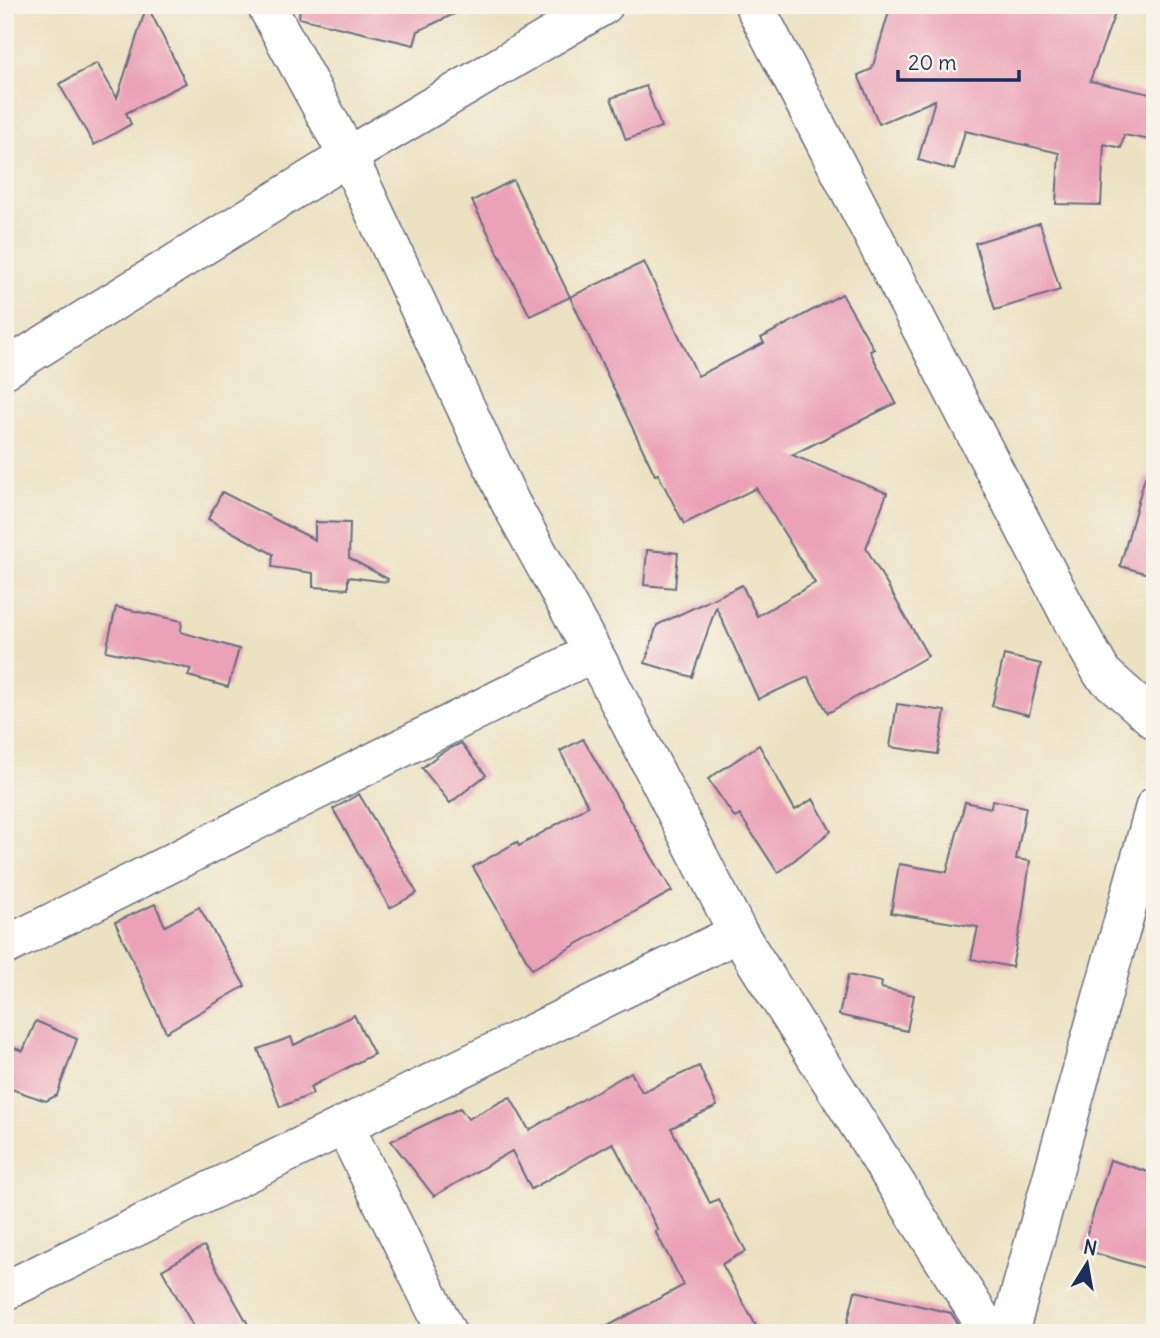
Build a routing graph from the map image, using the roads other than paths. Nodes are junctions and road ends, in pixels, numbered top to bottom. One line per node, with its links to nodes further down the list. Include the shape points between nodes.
1 (266, 5): 4 (street)
2 (604, 5): 4 (street)
3 (754, 5): 7 (street, via 1073,622 1102,673)
4 (348, 156): 5 (street); 6 (street, via 510,502)
5 (5, 369)
6 (592, 653): 9 (street); 10 (street)
7 (1155, 720)
8 (1155, 806): 15 (street)
9 (738, 933): 11 (street); 14 (street)
10 (5, 946)
11 (345, 1127): 12 (street); 13 (street)
12 (5, 1291)
13 (447, 1333)
14 (990, 1333)
15 (1010, 1333)

